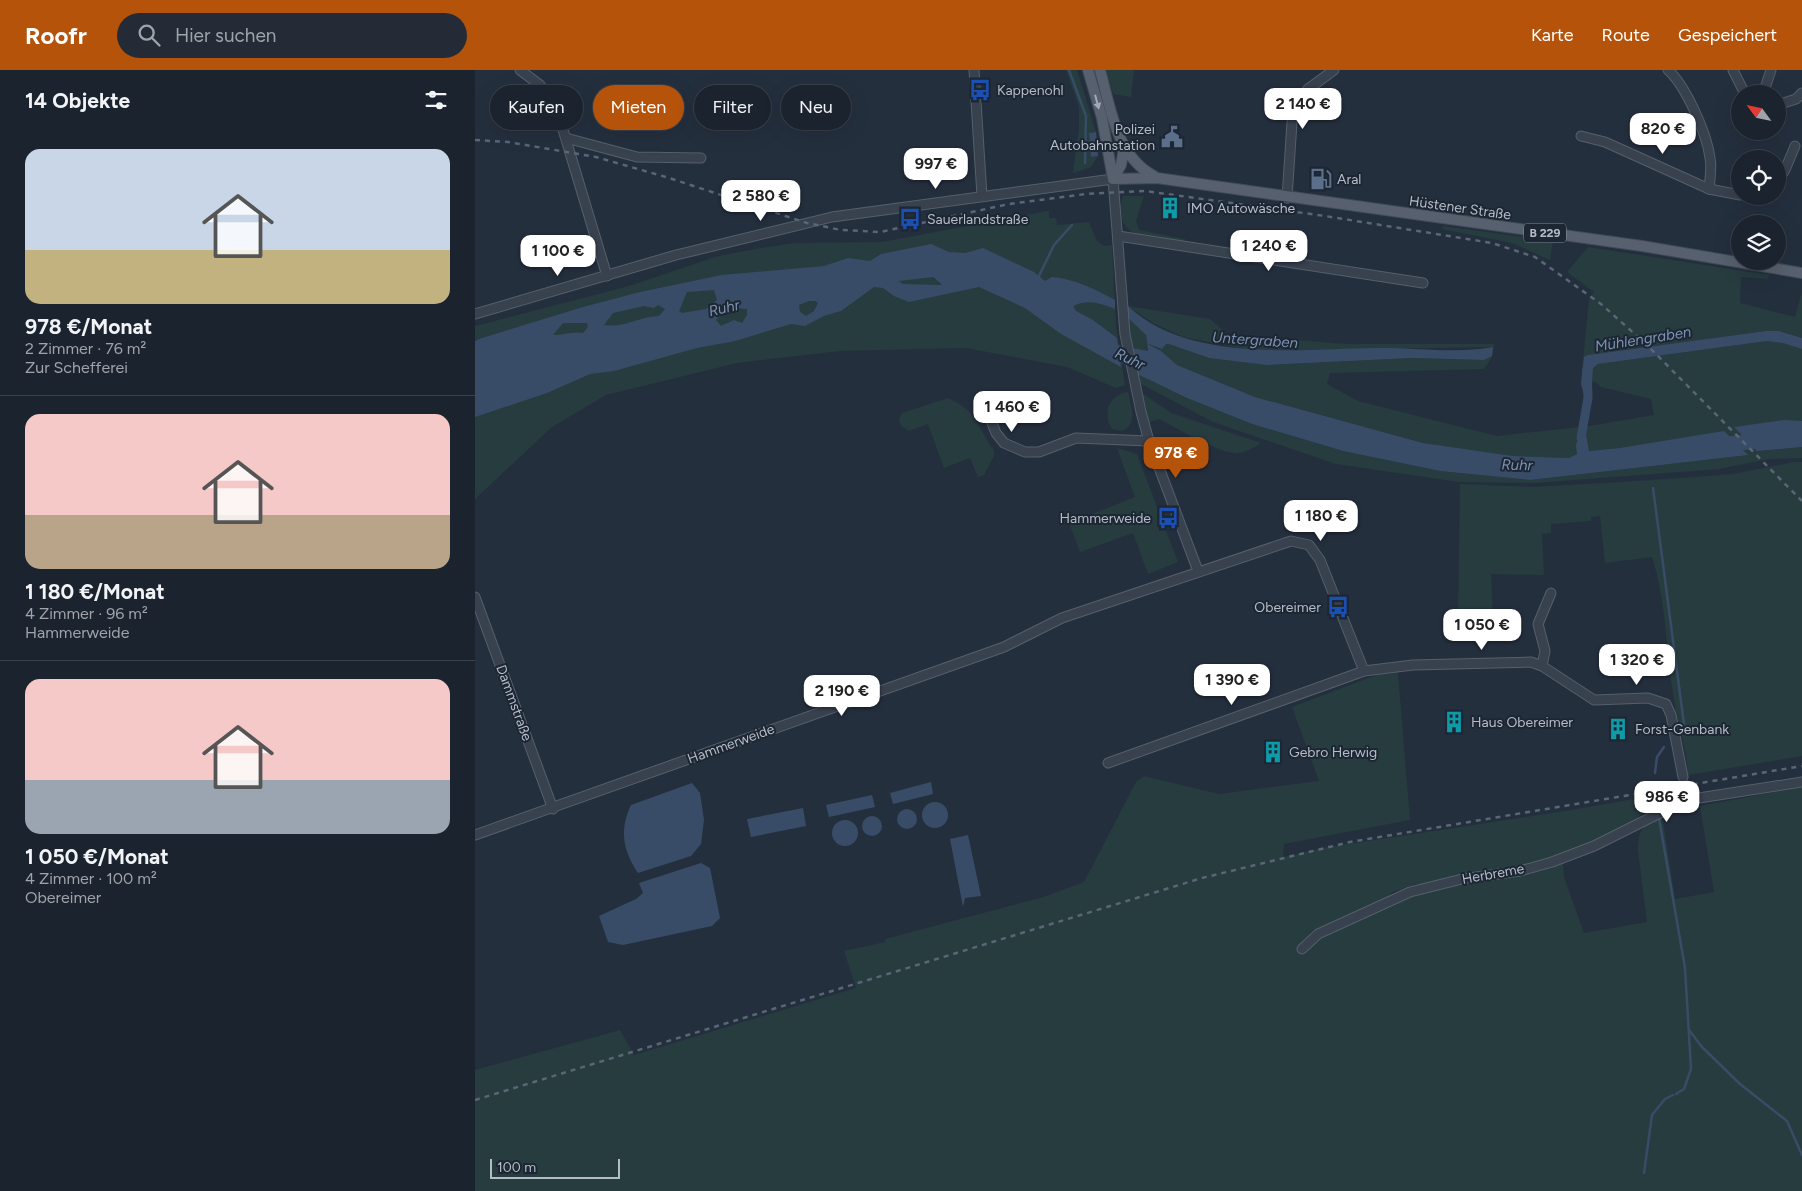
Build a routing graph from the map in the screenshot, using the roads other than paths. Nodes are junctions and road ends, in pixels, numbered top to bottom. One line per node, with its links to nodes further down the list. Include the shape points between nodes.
1 (520, 70): 14 (street, via 547,93 559,114)
2 (974, 70): 23 (street)
3 (1089, 70): 20 (main road, one-way to 20)
4 (1100, 70): 16 (main road, B 229)
5 (1334, 70): 24 (street, via 1308,89 1293,107)
6 (1668, 70): 21 (street, via 1679,79 1687,94 1710,156)
7 (1733, 70): 9 (street)
8 (1771, 70): 10 (street)
9 (1740, 85)
10 (1766, 85)
11 (1802, 93): 12 (street)
12 (1786, 102)
13 (1581, 136): 21 (street, via 1605,142)
14 (565, 138): 17 (street, via 637,157); 27 (street)
15 (1795, 146): 18 (street)
16 (1124, 149): 19 (main road, B 229, via 1137,166); 20 (main road, via 1121,165)
17 (701, 158)
18 (1786, 168)
19 (1157, 178): 20 (main road, Hüstener Straße / B 229); 24 (main road, Hüstener Straße / B 229)
20 (1113, 179): 23 (street); 25 (street)
21 (1709, 189): 22 (street)
22 (1731, 193)
23 (982, 196): 27 (street, via 832,217 676,255)
24 (1287, 198): 26 (main road, Hüstener Straße / B 229, via 1642,246)
25 (1118, 236): 28 (street); 31 (street, via 1125,334)
26 (1802, 273)
27 (607, 276): 29 (street)
28 (1423, 283)
29 (475, 314)
30 (987, 411): 31 (street, via 996,434 1004,443 1025,452 1039,452 1075,438)
31 (1149, 441): 32 (street)
32 (1198, 571): 36 (street, Hammerweide, via 1291,542 1309,545 1320,560); 40 (street, Hammerweide, via 1062,618 1004,647)
33 (1551, 593): 35 (street, via 1538,624 1545,651)
34 (475, 597): 40 (street, Dammstraße)
35 (1542, 666): 36 (street, via 1531,662 1413,664); 38 (street, via 1594,700 1648,698 1666,704 1671,714)
36 (1364, 671): 37 (street)
37 (1108, 763)
38 (1683, 777)
39 (1802, 782): 42 (street, Herbreme, via 1685,796 1594,846 1552,862 1410,892 1318,934)
40 (553, 808): 41 (street, Hammerweide)
41 (475, 835)
42 (1302, 949)

